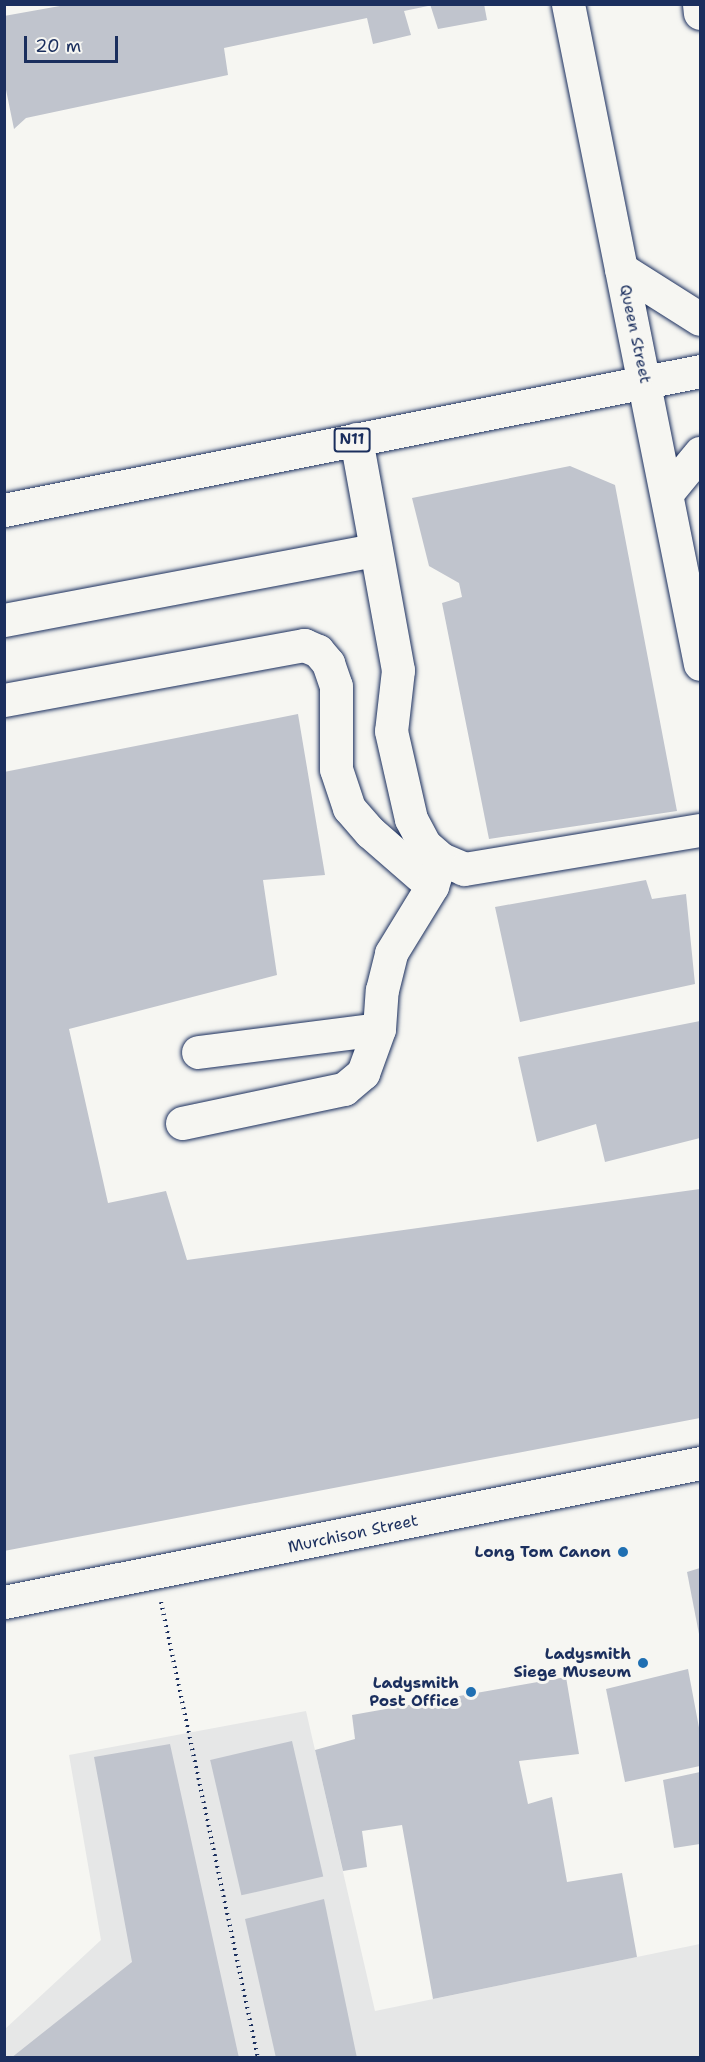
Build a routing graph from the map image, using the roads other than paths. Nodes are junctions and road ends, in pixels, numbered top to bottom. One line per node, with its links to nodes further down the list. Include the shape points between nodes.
1 (568, 4): 4 (main road, Queen Street)
2 (699, 4): 3 (main road)
3 (700, 13)
4 (621, 269): 5 (main road); 7 (main road, Queen Street)
5 (700, 319)
6 (700, 371): 7 (main road, N11)
7 (645, 382): 8 (main road, N11); 10 (main road, Queen Street)
8 (356, 440): 11 (main road, N11); 12 (main road)
9 (700, 453): 10 (main road)
10 (667, 493): 14 (main road, Queen Street)
11 (4, 510)
12 (375, 550): 13 (main road); 17 (main road, via 398,670 391,731 411,819)
13 (4, 620)
14 (700, 664)
15 (4, 700): 17 (main road, via 304,645 318,651 328,663 336,687 336,770 349,808 370,832)
16 (700, 830): 17 (main road)
17 (437, 873): 18 (main road, via 391,953 382,990)
18 (379, 1029): 19 (main road); 20 (main road, via 363,1073 344,1089)
19 (198, 1052)
20 (182, 1123)
21 (700, 1463): 22 (main road, Murchison Street)
22 (4, 1602)

